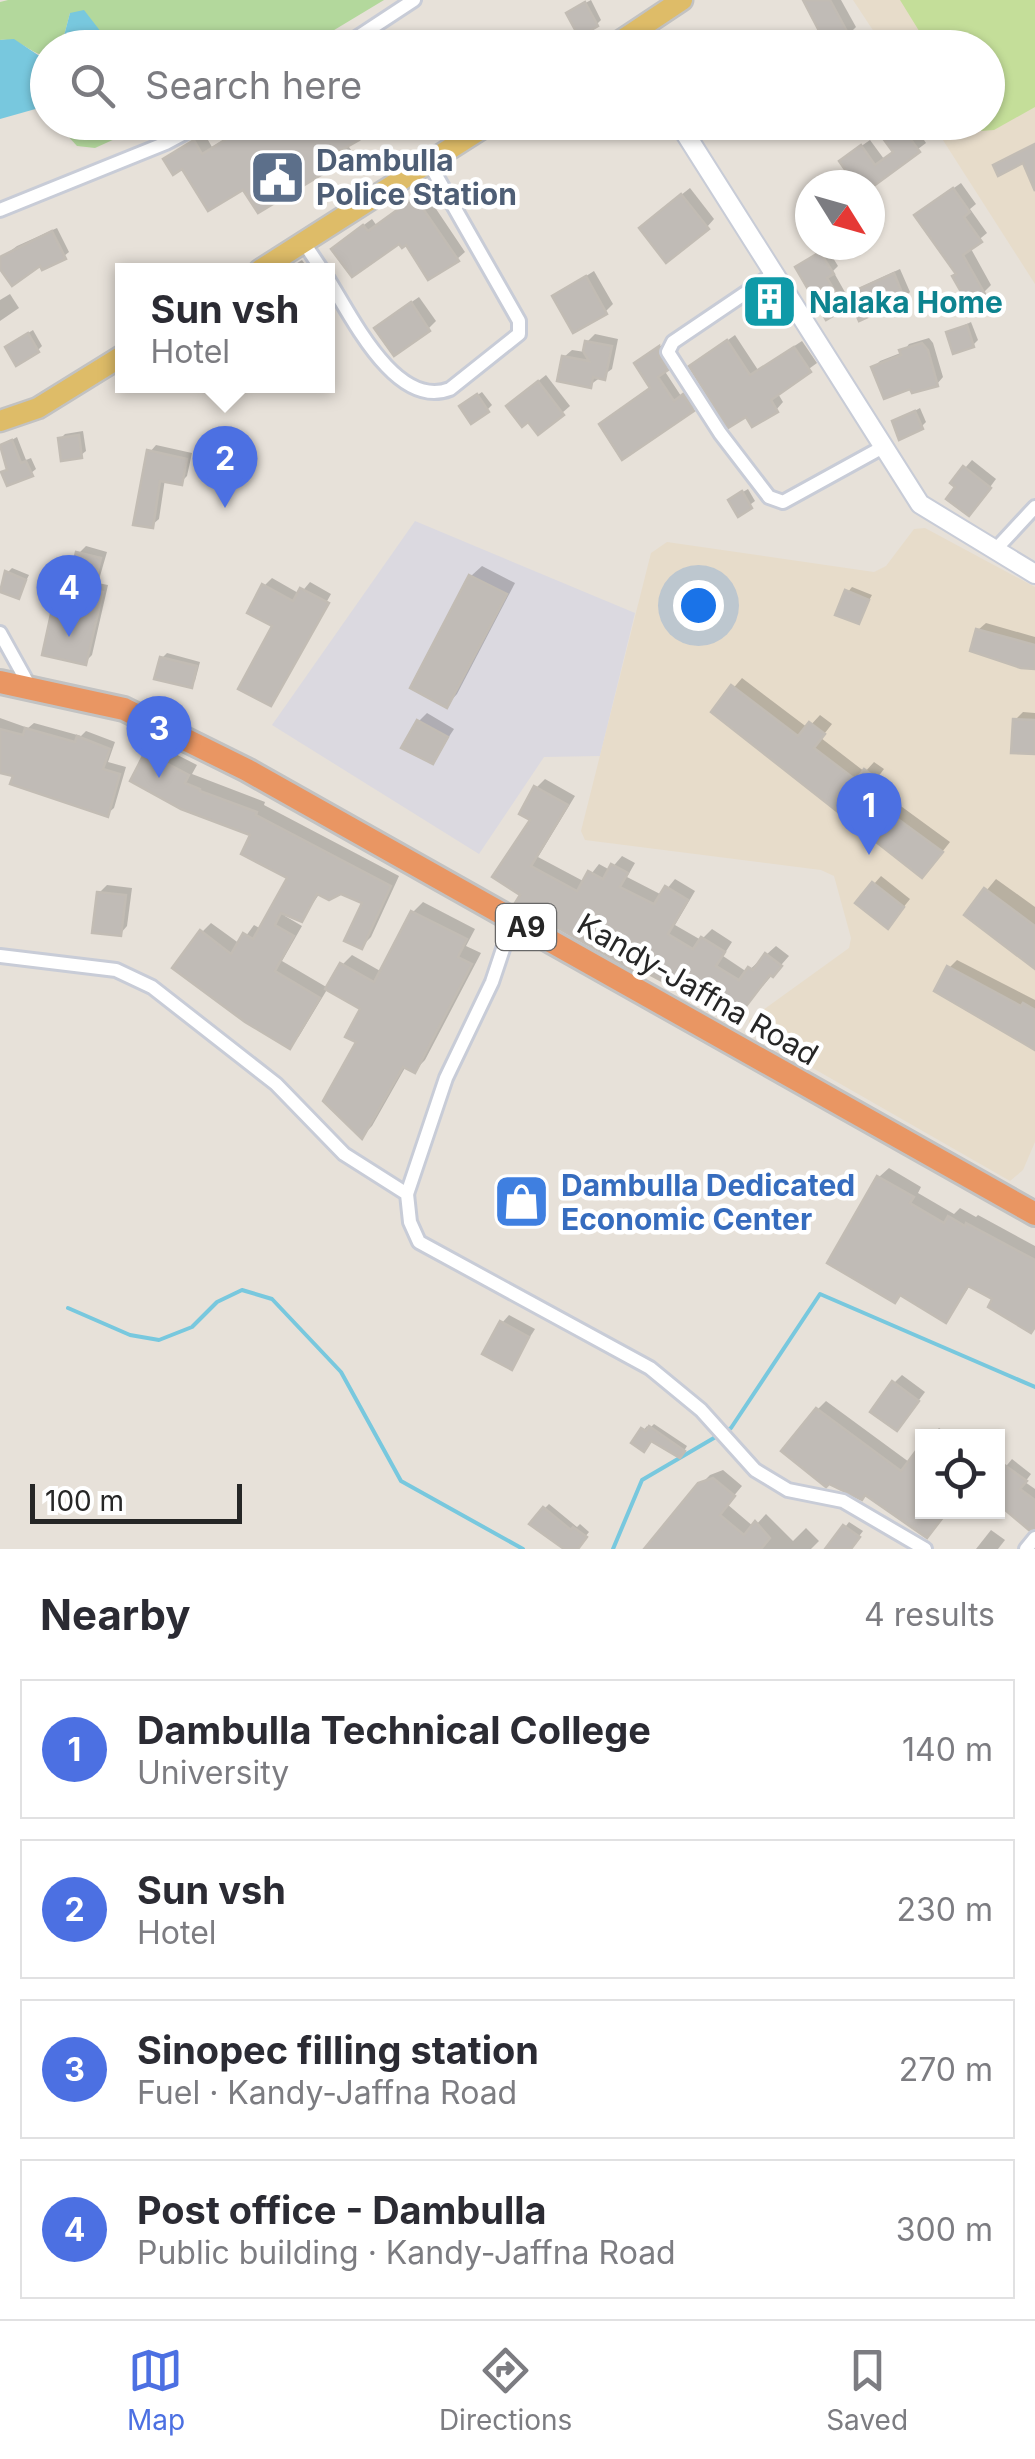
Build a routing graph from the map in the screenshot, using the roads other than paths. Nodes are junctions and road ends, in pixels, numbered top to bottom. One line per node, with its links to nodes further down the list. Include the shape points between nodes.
1 (414, 0): 3 (street)
2 (682, 0): 4 (main road)
3 (368, 30)
4 (640, 30)
5 (172, 140): 9 (street)
6 (464, 140): 8 (main road)
7 (689, 140): 13 (street)
8 (429, 163): 10 (main road); 14 (street, via 520,321 519,334 450,389 422,393 376,354)
9 (0, 210)
10 (304, 243): 11 (main road); 12 (street)
11 (271, 263)
12 (317, 263)
13 (774, 273): 17 (street); 17 (street, via 673,342 668,352 770,497 784,502)
14 (335, 290)
15 (115, 360): 16 (main road, via 38,408)
16 (0, 421)
17 (882, 447): 19 (street, via 920,504)
18 (1035, 507): 19 (street)
19 (996, 549): 20 (street)
20 (1035, 574)
21 (0, 633): 23 (street)
22 (0, 682): 23 (highway, Kandy-Jaffna Road / A9)
23 (30, 687): 24 (highway, Kandy-Jaffna Road / A9, via 124,709 167,728)
24 (513, 920): 26 (street, via 446,1078); 27 (highway, Kandy-Jaffna Road / A9)
25 (0, 956): 26 (street, via 116,970 152,987 276,1084 344,1154)
26 (407, 1194): 29 (street, via 419,1242 650,1368 755,1470 788,1490 843,1501)
27 (1035, 1214)
28 (1035, 1538): 30 (street)
29 (925, 1549)
30 (1026, 1549)

